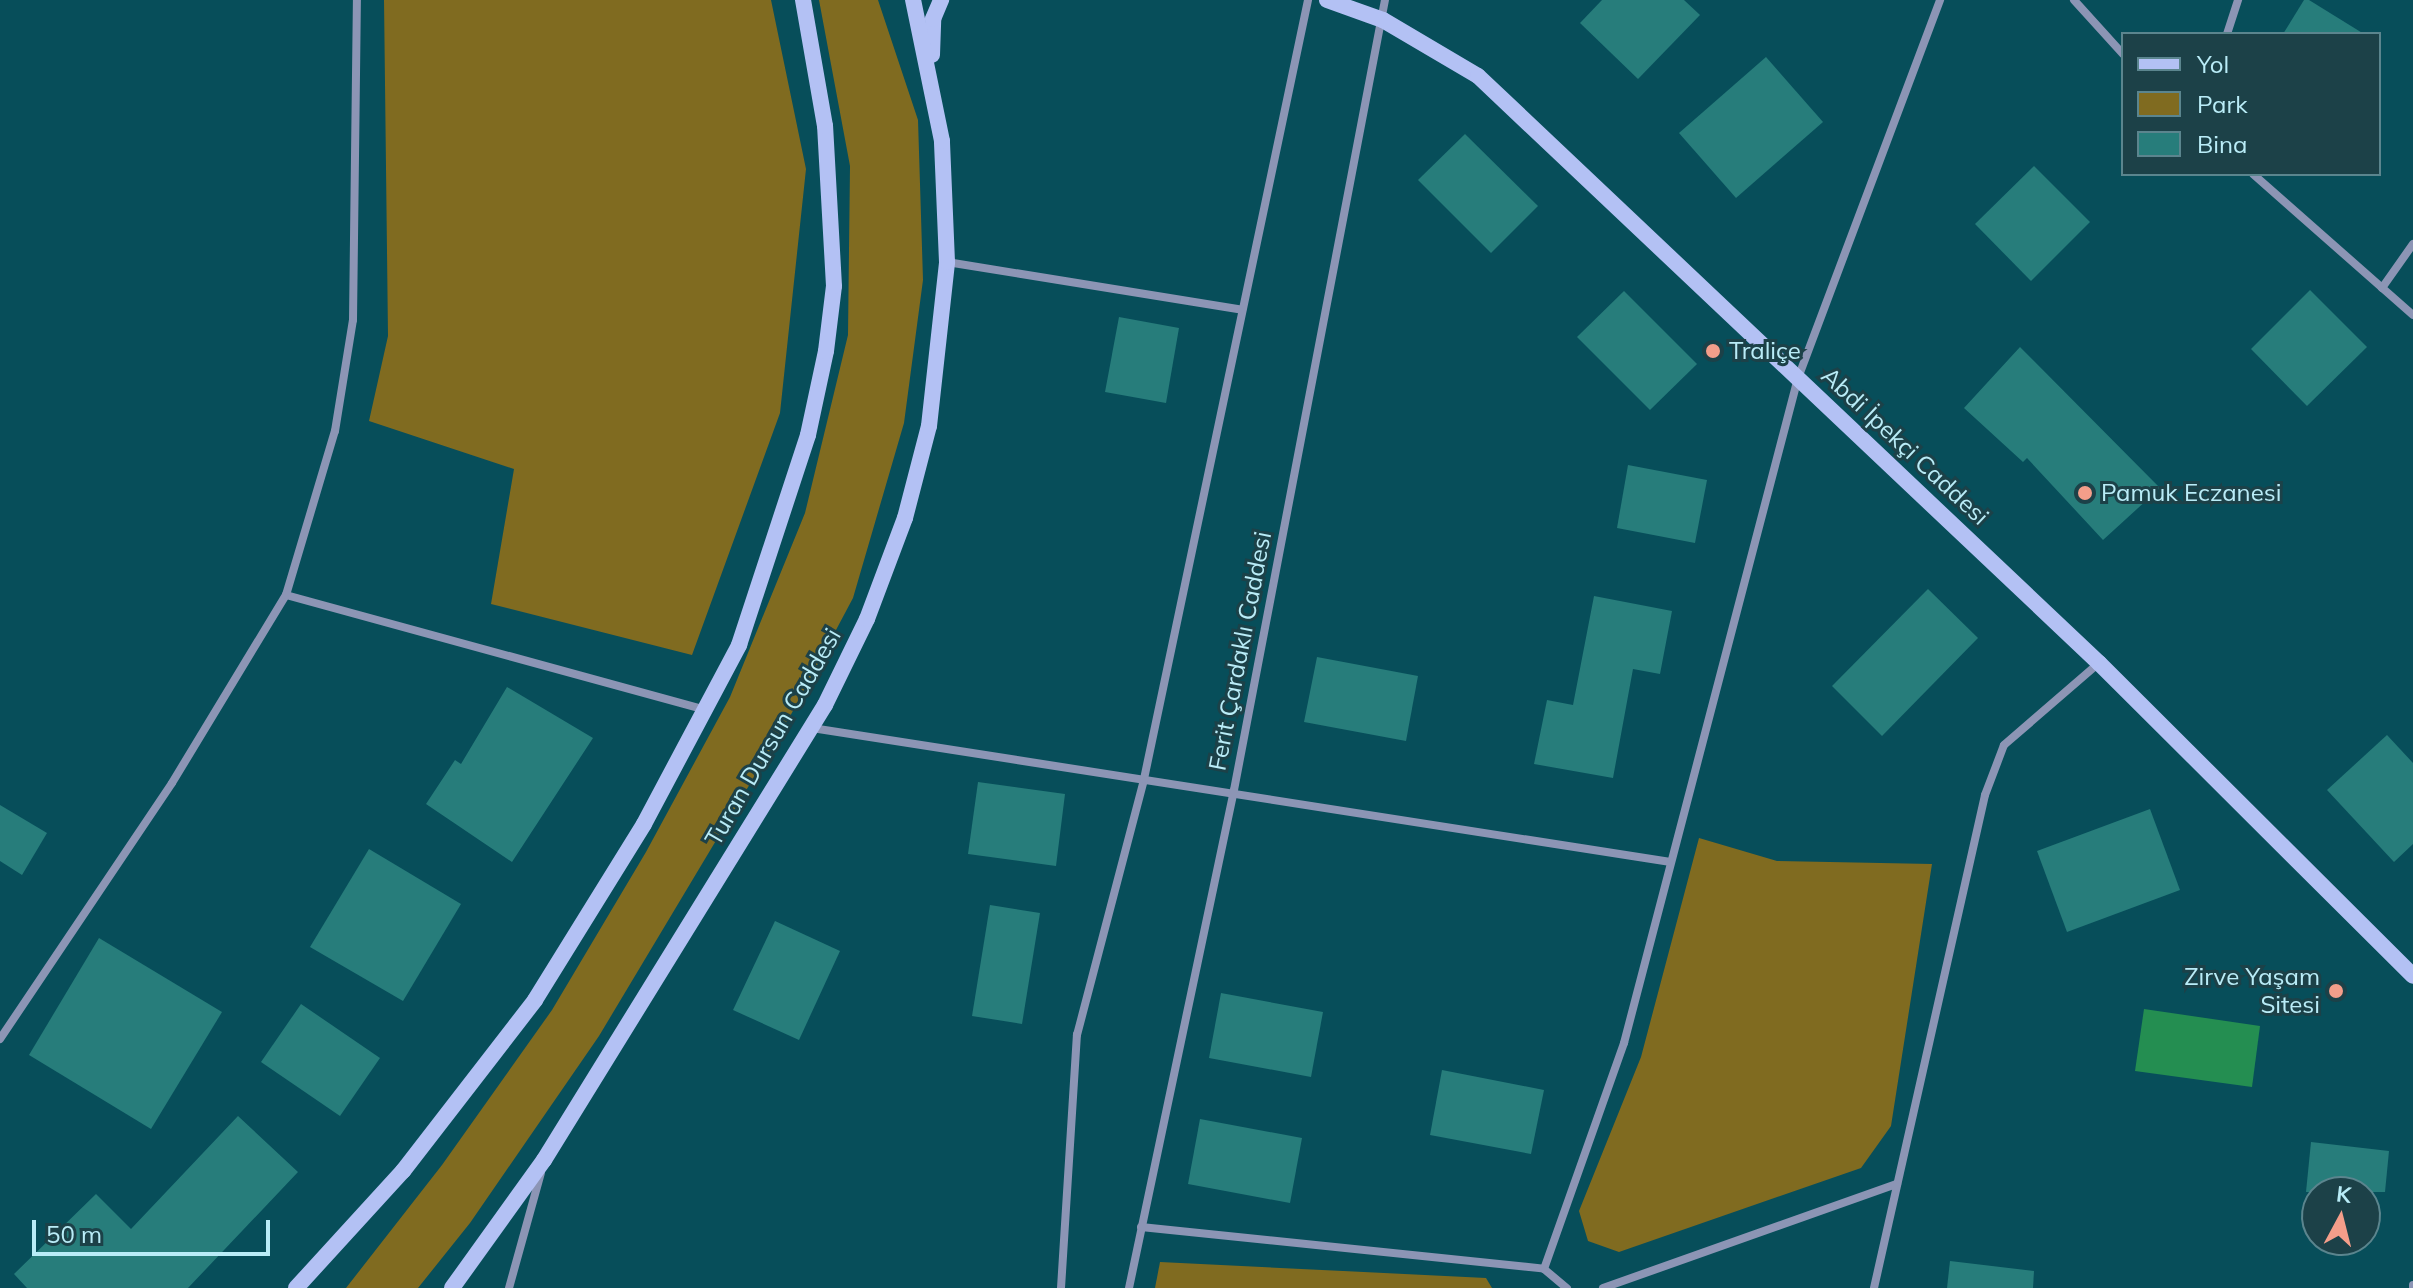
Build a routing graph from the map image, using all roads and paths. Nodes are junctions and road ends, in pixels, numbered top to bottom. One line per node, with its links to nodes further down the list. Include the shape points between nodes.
1 (357, 0): 22 (street, via 353,320 335,431)
2 (803, 0): 24 (main road, via 830,179 834,286 826,351 774,547 739,645)
3 (913, 0): 14 (main road, Turan Dursun Caddesi)
4 (941, 0): 14 (main road, via 933,19)
5 (1308, 0): 19 (street)
6 (1327, 0): 11 (main road, Abdi İpekçi Caddesi)
7 (1385, 0): 11 (street, Ferit Çardaklı Caddesi)
8 (1940, 0): 21 (street)
9 (2074, 0): 13 (street)
10 (2238, 0): 12 (street)
11 (1383, 20): 21 (main road, Abdi İpekçi Caddesi, via 1478,76); 27 (street, Ferit Çardaklı Caddesi)
12 (2228, 32)
13 (2121, 52)
14 (931, 76): 17 (main road, Turan Dursun Caddesi, via 942,141)
15 (2255, 176): 18 (street)
16 (2413, 244): 18 (street)
17 (947, 262): 19 (street); 25 (main road, Turan Dursun Caddesi, via 929,426 905,518 867,619)
18 (2382, 288): 20 (street)
19 (1242, 310): 26 (street)
20 (2413, 315)
21 (1798, 378): 23 (main road, Abdi İpekçi Caddesi); 28 (street)
22 (286, 595): 24 (street); 30 (street, via 172,783)
23 (2099, 663): 29 (main road, Abdi İpekçi Caddesi); 32 (street, via 2004,745 1985,795)
24 (706, 710): 36 (main road, via 644,824 535,1000 403,1171)
25 (811, 728): 26 (street); 31 (main road, Turan Dursun Caddesi)
26 (1144, 779): 27 (street); 39 (street, via 1077,1035)
27 (1234, 790): 28 (street); 33 (street, Ferit Çardaklı Caddesi)
28 (1671, 862): 34 (street, via 1624,1043)
29 (2413, 976)
30 (0, 1039)
31 (544, 1160): 37 (main road, Turan Dursun Caddesi); 38 (street)
32 (1897, 1184): 41 (street); 42 (street)
33 (1141, 1227): 34 (street); 40 (street, Ferit Çardaklı Caddesi)
34 (1544, 1269): 35 (street)
35 (1563, 1287)
36 (296, 1288)
37 (452, 1288)
38 (509, 1288)
39 (1061, 1288)
40 (1129, 1288)
41 (1603, 1288)
42 (1874, 1288)

